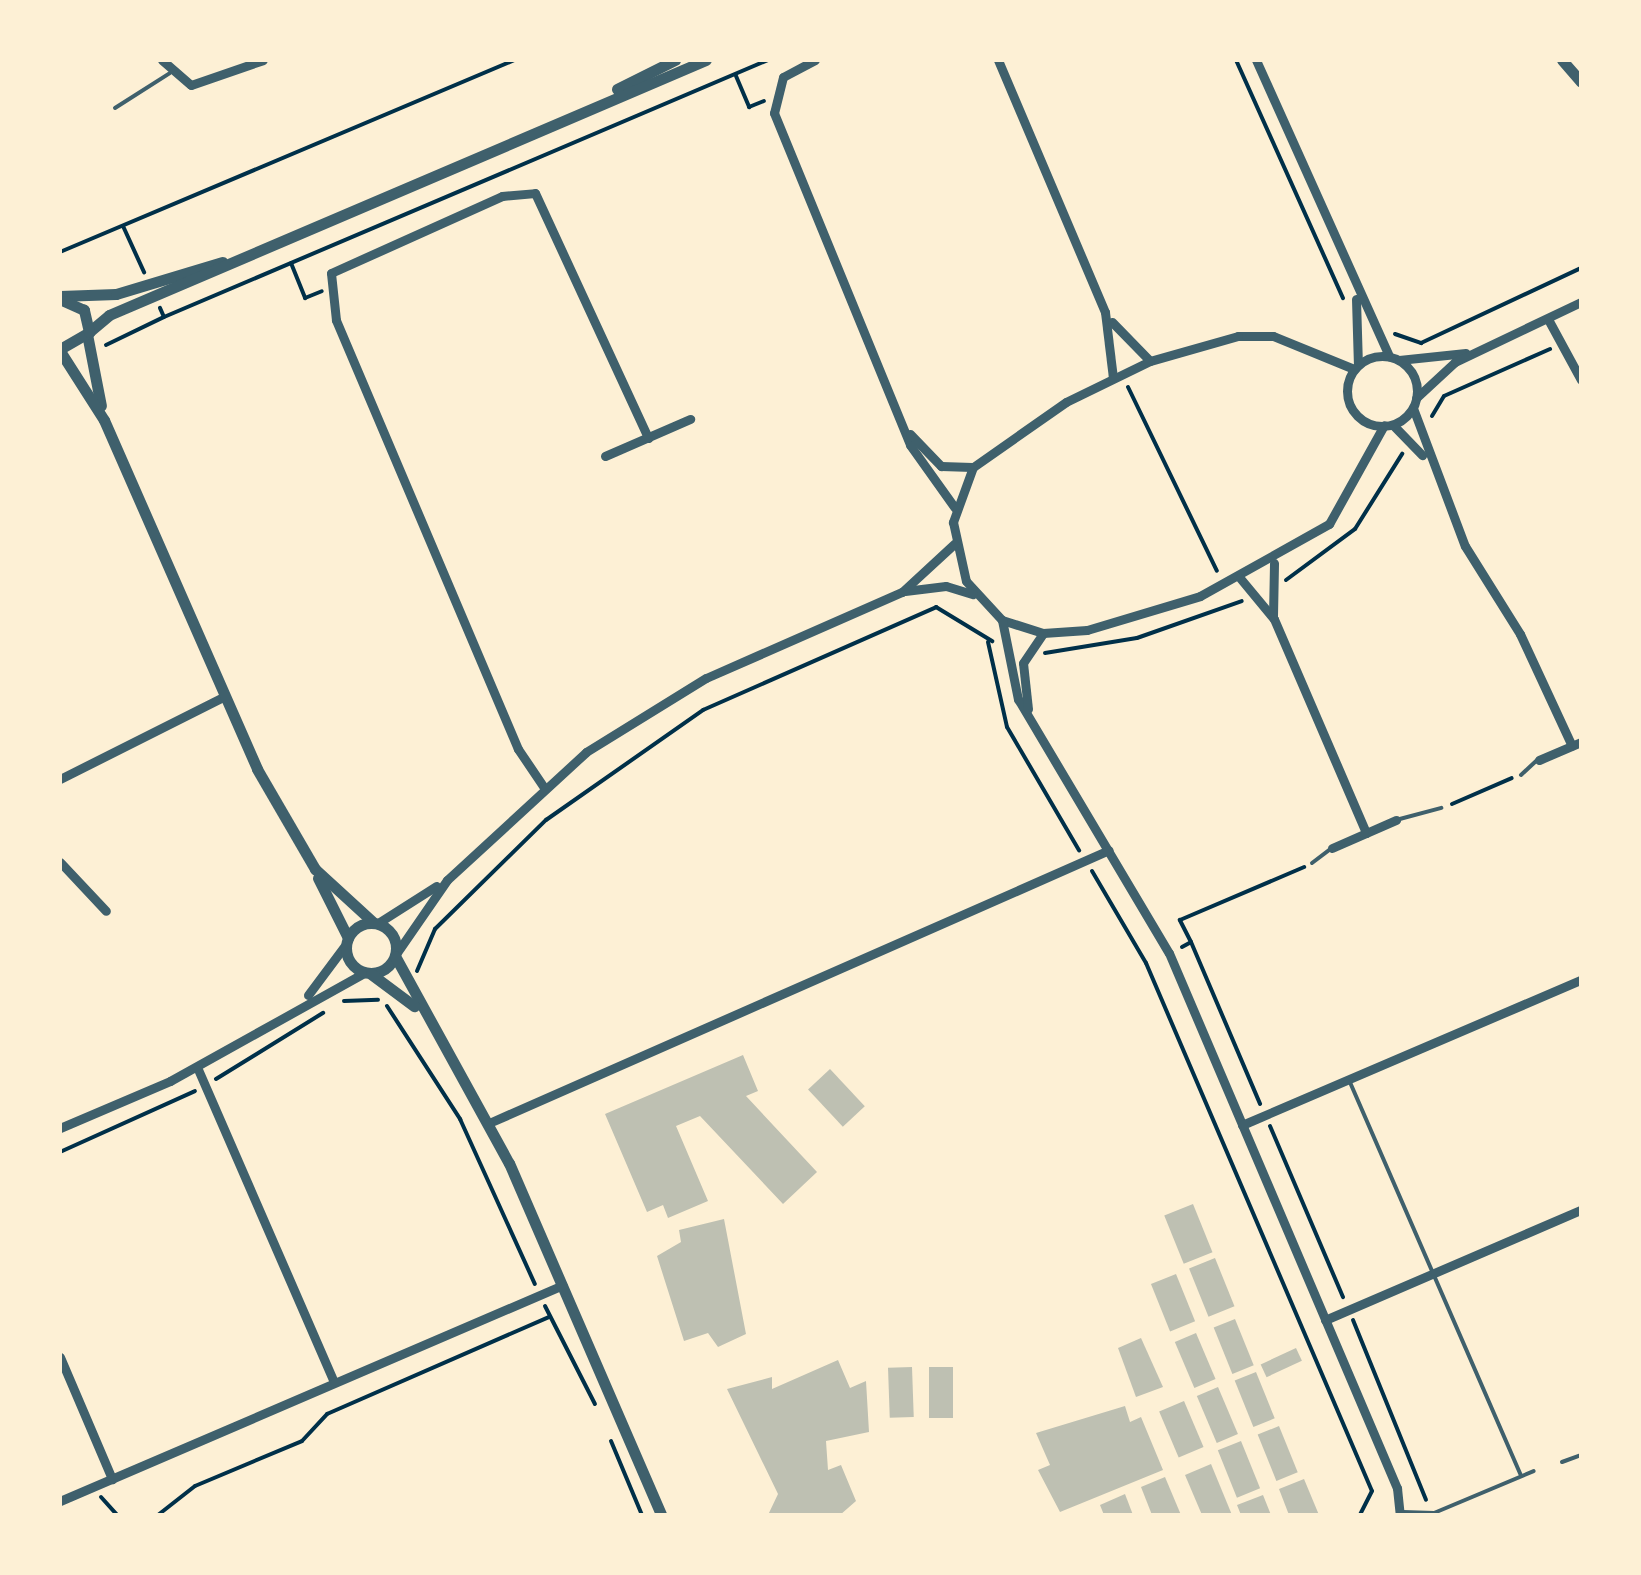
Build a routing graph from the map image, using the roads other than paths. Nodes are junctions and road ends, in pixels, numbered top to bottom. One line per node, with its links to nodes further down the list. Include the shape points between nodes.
1 (162, 60): 9 (street)
2 (263, 60): 9 (street, via 202,85)
3 (674, 60): 12 (street)
4 (706, 60): 12 (street)
5 (814, 60): 30 (street, via 782,77 773,97)
6 (998, 60): 17 (street)
7 (1256, 60): 14 (street)
8 (1562, 60): 10 (street)
9 (170, 73): 11 (lane)
10 (1581, 82)
11 (115, 108)
12 (542, 128): 13 (street)
13 (255, 252): 15 (street, via 116,294); 19 (street)
14 (1353, 287): 22 (street); 24 (street)
15 (60, 299): 19 (street, via 84,310)
16 (1581, 302): 18 (street)
17 (1104, 312): 23 (street); 25 (street)
18 (1549, 321): 21 (street); 26 (street)
19 (88, 333): 20 (street); 29 (street)
20 (60, 350): 29 (street)
21 (1474, 352): 22 (street); 27 (street)
22 (1394, 358): 24 (street); 27 (street)
23 (1150, 361): 24 (street, via 1258,334); 25 (street)
24 (1356, 367): 31 (street, via 1352,407)
25 (1117, 375): 34 (street, via 1030,422)
26 (1581, 380)
27 (1415, 403): 31 (street); 35 (street)
28 (690, 419): 32 (street)
29 (104, 420): 45 (street)
30 (903, 423): 34 (street, via 940,466); 36 (street)
31 (1388, 425): 35 (street, via 1410,436); 38 (street, via 1342,510)
32 (648, 438): 33 (street); 51 (street, via 535,193 502,196 349,260 326,290 518,749)
33 (605, 456)
34 (973, 466): 36 (street)
35 (1433, 475): 47 (street)
36 (954, 508): 37 (street)
37 (954, 544): 40 (street); 41 (street)
38 (1276, 560): 39 (street); 42 (street, via 1268,581)
39 (1240, 578): 42 (street); 44 (street, via 1102,626)
40 (902, 592): 41 (street, via 946,586); 51 (street, via 706,678)
41 (976, 595): 43 (street)
42 (1274, 618): 54 (street)
43 (1002, 620): 44 (street); 46 (street, via 1014,689)
44 (1043, 633): 46 (street, via 1023,663)
45 (223, 697): 50 (street); 59 (street)
46 (1033, 726): 56 (street)
47 (1576, 744): 48 (street)
48 (1538, 760): 49 (lane)
49 (1521, 774)
50 (60, 778)
51 (543, 786): 60 (street)
52 (1441, 808): 53 (lane)
53 (1396, 820): 54 (street)
54 (1366, 833): 55 (street)
55 (1332, 848): 58 (lane)
56 (1109, 850): 71 (street); 72 (street, via 1169,953)
57 (60, 862): 61 (street)
58 (1312, 863)
59 (315, 869): 62 (street); 63 (street)
60 (447, 880): 62 (street); 64 (street)
61 (106, 911)
62 (376, 923): 63 (street); 64 (street)
63 (347, 941): 65 (street); 67 (street)
64 (396, 955): 65 (street); 68 (street)
65 (368, 973): 67 (street); 68 (street, via 399,989)
66 (1581, 980): 70 (street)
67 (303, 1000): 69 (street)
68 (436, 1033): 71 (street)
69 (197, 1067): 73 (street); 79 (street)
70 (1350, 1080): 72 (street); 75 (lane)
71 (489, 1123): 76 (street)
72 (1242, 1125): 77 (street)
73 (63, 1128)
74 (1581, 1210): 75 (street)
75 (1433, 1273): 77 (street); 83 (lane)
76 (563, 1285): 79 (street); 87 (street)
77 (1325, 1320): 86 (street)
78 (60, 1357): 84 (street)
79 (334, 1382): 84 (street)
80 (1581, 1455): 81 (lane)
81 (1562, 1462)
82 (1534, 1471): 83 (lane)
83 (1521, 1475): 88 (lane)
84 (112, 1479): 85 (street)
85 (60, 1501)
86 (1400, 1513): 88 (lane)
87 (662, 1515)
88 (1426, 1515)

